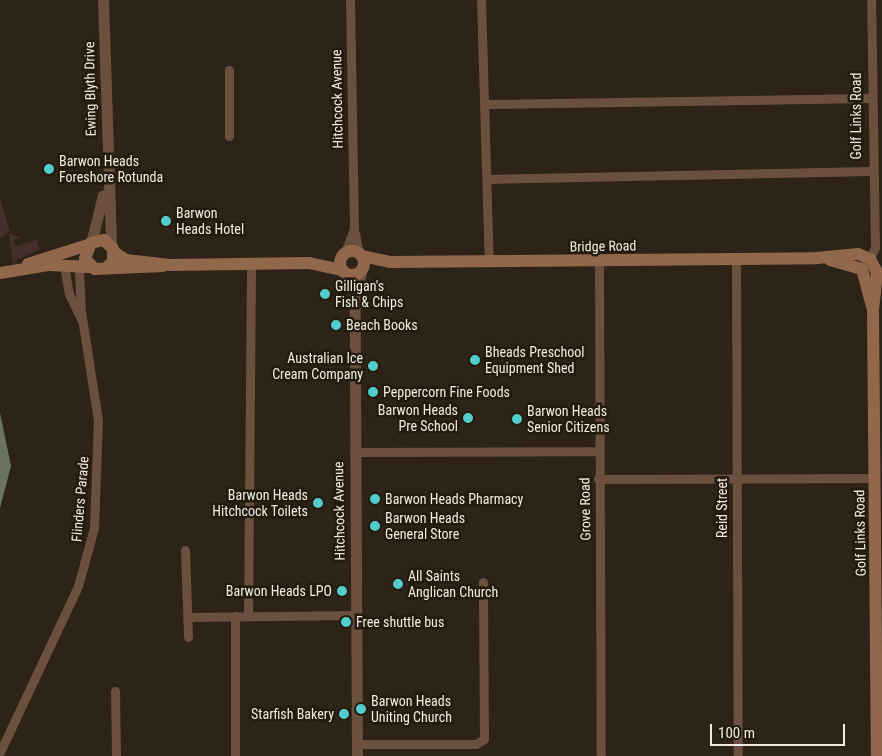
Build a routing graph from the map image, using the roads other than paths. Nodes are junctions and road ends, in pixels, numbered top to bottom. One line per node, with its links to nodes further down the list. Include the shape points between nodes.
1 (103, 0): 11 (street, Ewing Blyth Drive)
2 (350, 0): 12 (street, Hitchcock Avenue)
3 (481, 0): 7 (street)
4 (871, 0): 6 (street, Golf Links Road)
5 (229, 70): 8 (street)
6 (871, 98): 7 (street); 9 (street, Golf Links Road)
7 (486, 104): 10 (street)
8 (229, 136)
9 (871, 171): 10 (street); 19 (street, Golf Links Road, via 872,231)
10 (487, 179): 22 (street)
11 (104, 206): 13 (street, Ewing Blyth Drive); 15 (street, Ewing Blyth Drive)
12 (354, 228): 16 (street, Hitchcock Avenue); 17 (street, Hitchcock Avenue)
13 (89, 244): 14 (main road); 15 (main road, via 104,240); 27 (main road, via 84,254)
14 (75, 248): 25 (main road); 29 (main road)
15 (113, 249): 26 (main road, via 126,260); 28 (main road)
16 (344, 254): 17 (main road, Bridge Road); 24 (main road); 31 (main road)
17 (360, 255): 21 (main road, Bridge Road); 30 (main road)
18 (736, 259): 19 (main road, Bridge Road); 20 (main road, Bridge Road); 38 (street, Reid Street)
19 (864, 260): 37 (main road, Golf Links Road, via 873,310)
20 (599, 261): 22 (main road, Bridge Road); 35 (street, Grove Road)
21 (390, 262): 22 (main road, Bridge Road); 30 (main road, Bridge Road)
22 (489, 262)
23 (252, 263): 24 (main road); 26 (main road, via 218,268); 45 (street)
24 (309, 263): 31 (main road)
25 (64, 264): 27 (main road); 29 (main road); 34 (street, Flinders Parade, via 69,294)
26 (170, 265): 28 (main road, via 135,271)
27 (88, 266): 28 (main road); 34 (street, Flinders Parade, via 79,272)
28 (106, 268)
29 (17, 269): 32 (main road)
30 (362, 271): 31 (main road, Bridge Road); 33 (street, Hitchcock Avenue)
31 (344, 272): 33 (street, Hitchcock Avenue)
32 (0, 273)
33 (355, 295): 36 (street, Hitchcock Avenue)
34 (83, 321): 52 (street, Flinders Parade, via 98,400 94,528 78,586)
35 (598, 451): 36 (street); 40 (street, Grove Road)
36 (354, 452): 43 (street, Hitchcock Avenue)
37 (878, 455): 39 (main road, Golf Links Road)
38 (736, 478): 39 (street); 40 (street); 56 (street, Reid Street)
39 (874, 478): 47 (main road, Golf Links Road)
40 (598, 479): 55 (street, Grove Road)
41 (185, 550): 46 (street)
42 (483, 582): 51 (street, via 484,739 476,744)
43 (355, 615): 45 (street); 51 (street, Hitchcock Avenue)
44 (235, 616): 45 (street); 46 (street); 54 (street)
45 (248, 616)
46 (188, 617): 48 (street)
47 (879, 626): 50 (main road, Golf Links Road)
48 (188, 637)
49 (115, 691): 53 (street)
50 (879, 742): 57 (main road, Golf Links Road)
51 (357, 750)
52 (0, 752)
53 (116, 756)
54 (235, 756)
55 (601, 756)
56 (738, 756)
57 (877, 756)

